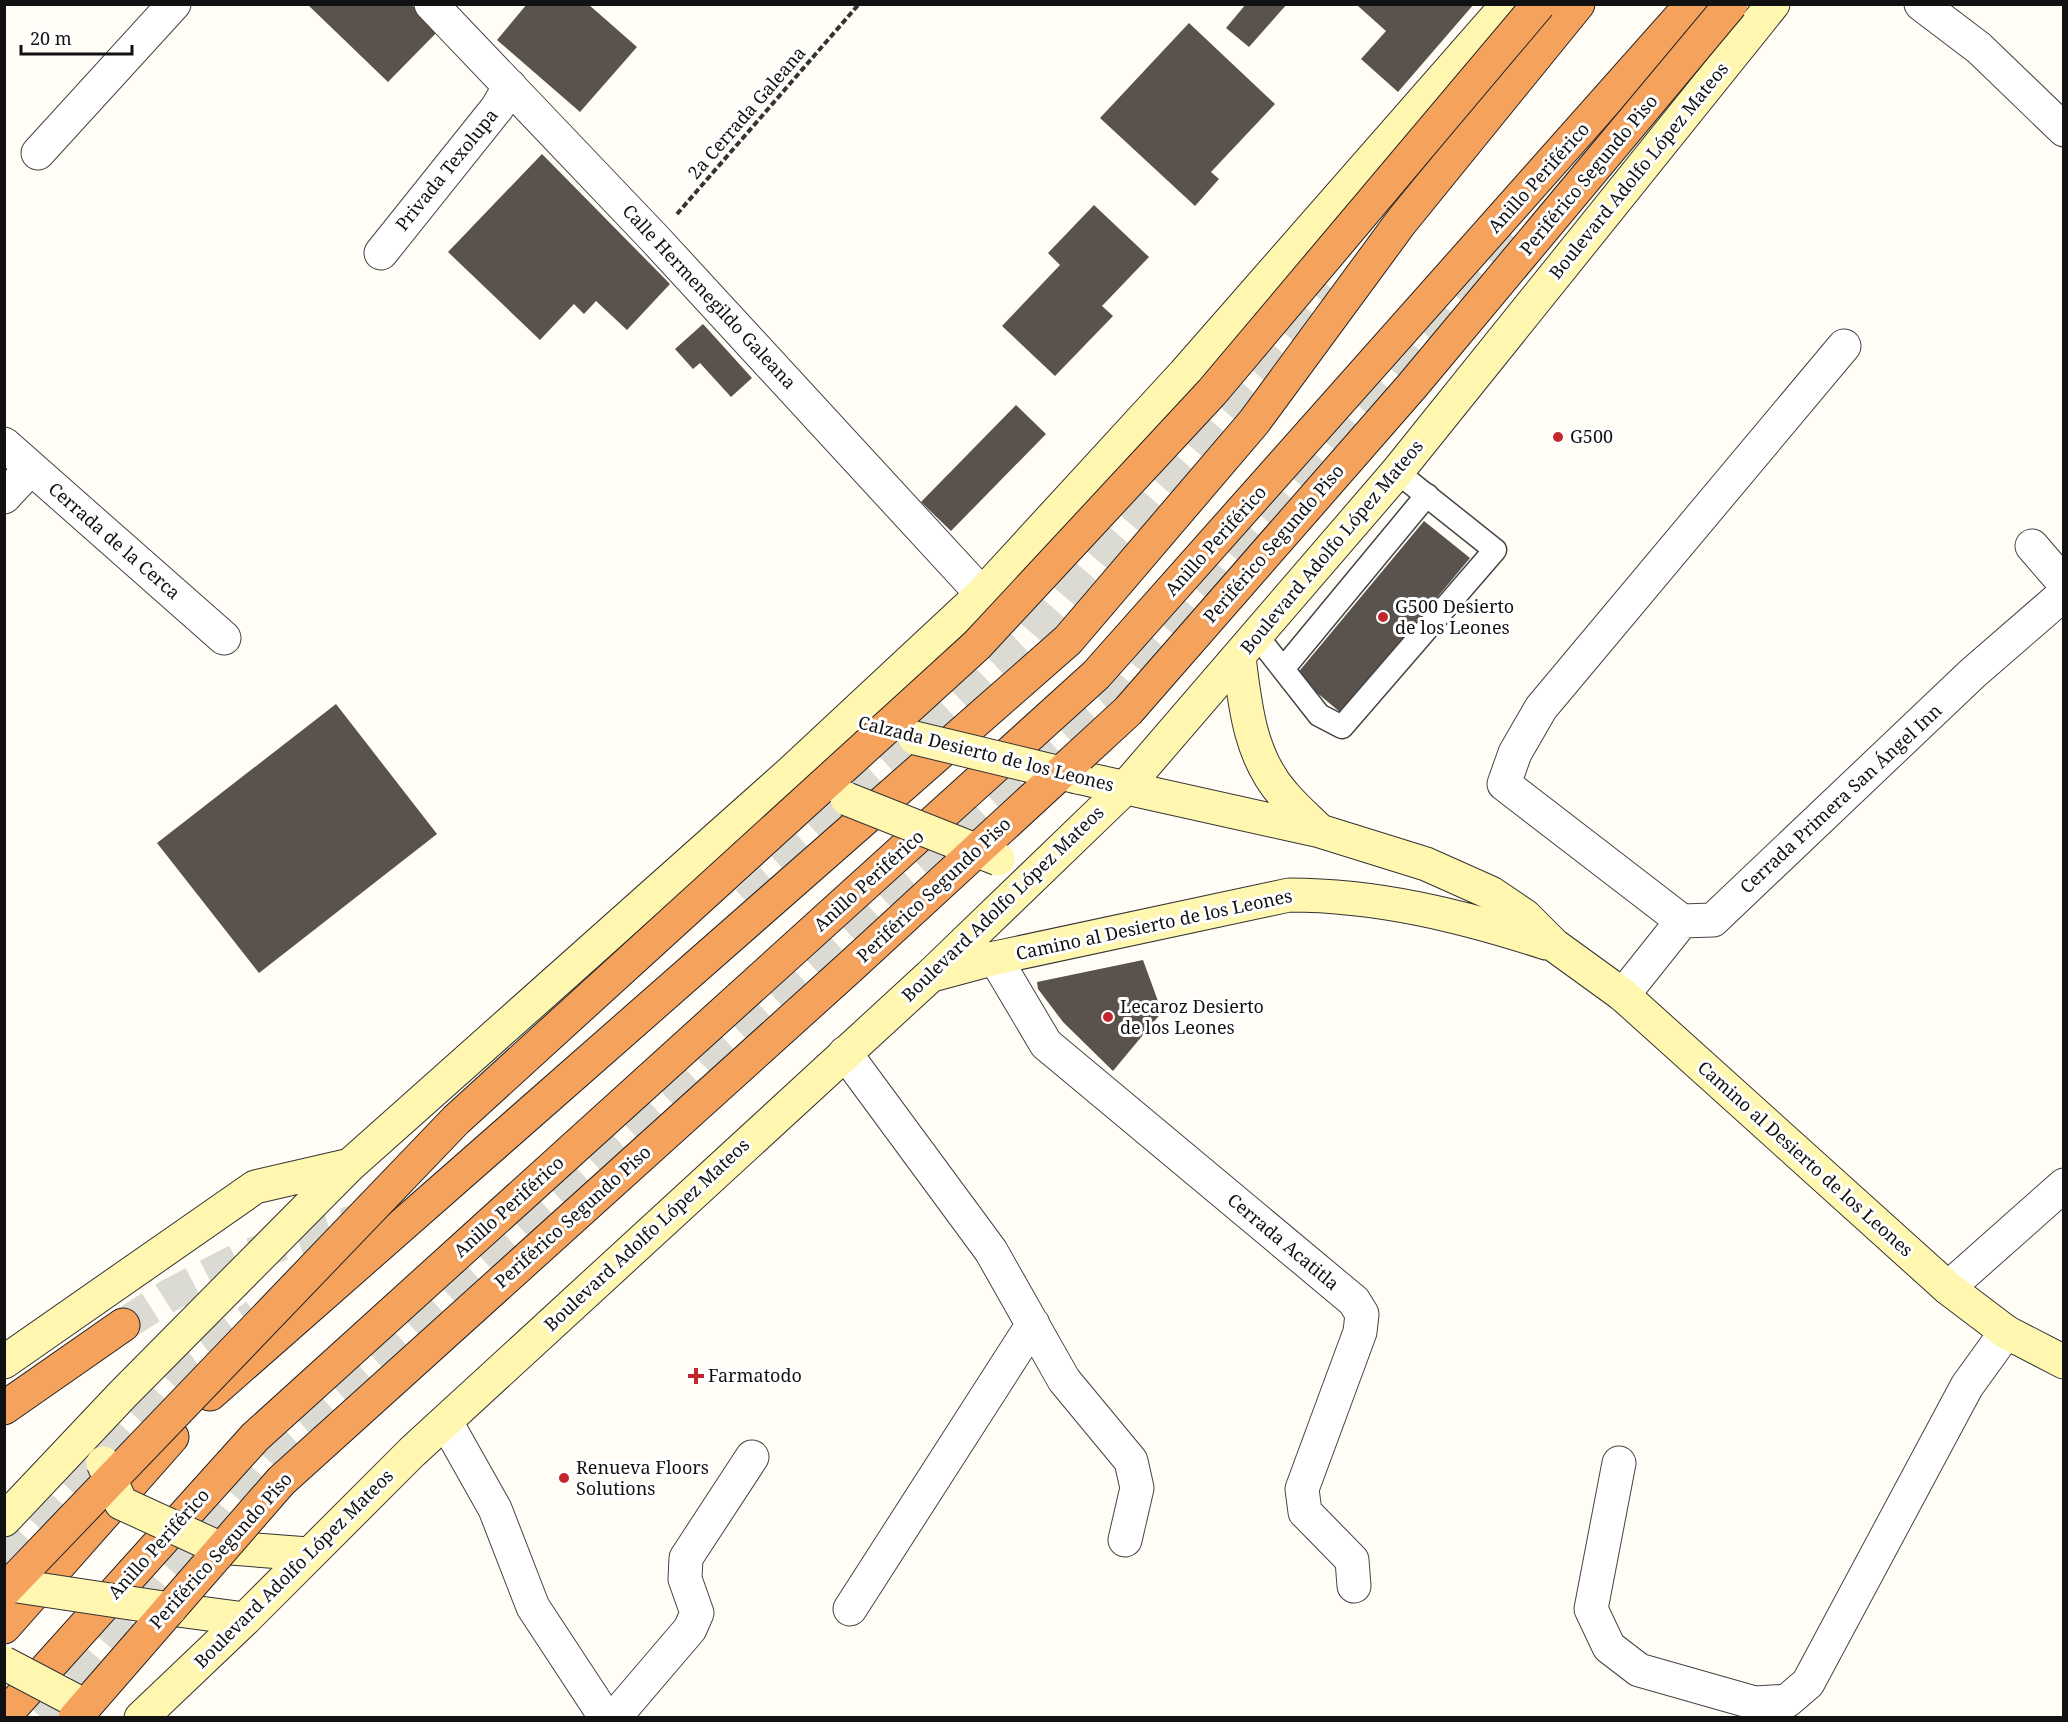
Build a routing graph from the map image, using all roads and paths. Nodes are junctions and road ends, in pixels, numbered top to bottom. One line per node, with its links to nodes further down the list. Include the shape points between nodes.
1 (174, 4): 12 (street)
2 (431, 4): 10 (street, Calle Hermenegildo Galeana)
3 (859, 4): 14 (path, 2a Cerrada Galeana)
4 (1508, 4): 25 (main road, via 1185,374)
5 (1539, 4): 59 (highway, bridge, via 1212,392 977,645 456,1120)
6 (1578, 4): 13 (highway)
7 (1773, 4): 20 (main road, Boulevard Adolfo López Mateos)
8 (1921, 4): 11 (street, via 1979,48)
9 (1710, 6): 64 (highway, Periférico Segundo Piso, bridge, via 1412,386 1128,711 281,1481); 65 (highway, Anillo Periférico, via 1096,675 255,1437)
10 (510, 86): 14 (street, Calle Hermenegildo Galeana); 15 (street, Privada Texolupa, via 497,108)
11 (2064, 130)
12 (38, 153)
13 (1401, 222): 16 (highway); 62 (highway, via 1254,422 1068,640 209,1395)
14 (655, 239): 25 (street, Calle Hermenegildo Galeana)
15 (381, 253)
16 (1336, 291)
17 (1844, 346): 35 (street, via 1541,708 1515,753 1504,784)
18 (4, 444): 19 (street, Cerrada de la Cerca)
19 (31, 468): 22 (street); 27 (street, Cerrada de la Cerca)
20 (1397, 472): 21 (lane); 28 (main road, Boulevard Adolfo López Mateos)
21 (1427, 495): 29 (lane); 29 (lane, via 1495,550 1342,727 1319,715)
22 (4, 497)
23 (2032, 546): 24 (street)
24 (2064, 583)
25 (982, 594): 30 (main road)
26 (2064, 594): 35 (street, Cerrada Primera San Ángel Inn, via 1973,673 1713,920)
27 (224, 638)
28 (1248, 646): 29 (lane); 32 (main road, Boulevard Adolfo López Mateos); 33 (main road, via 1246,718 1262,763 1283,794)
29 (1283, 669)
30 (848, 720): 31 (main road); 32 (main road, Calzada Desierto de los Leones, bridge)
31 (789, 774): 34 (main road, bridge); 41 (main road)
32 (1125, 788): 33 (main road, Camino al Desierto de los Leones); 34 (main road, Boulevard Adolfo López Mateos)
33 (1320, 831): 36 (main road, Camino al Desierto de los Leones, via 1426,864 1491,892 1525,916)
34 (1034, 874): 38 (main road, Boulevard Adolfo López Mateos)
35 (1682, 921): 39 (street)
36 (1554, 945): 37 (main road, Camino al Desierto de los Leones, via 1478,921 1401,904 1333,895 1289,895); 39 (main road, Camino al Desierto de los Leones)
37 (995, 958): 38 (main road, Camino al Desierto de los Leones); 58 (street, Cerrada Acatitla, via 1046,1044 1354,1301 1362,1314 1360,1332 1302,1489 1305,1512 1352,1560)
38 (930, 976): 40 (main road, Boulevard Adolfo López Mateos)
39 (1623, 994): 43 (main road, Camino al Desierto de los Leones)
40 (844, 1053): 44 (street, via 991,1251); 51 (main road, Boulevard Adolfo López Mateos)
41 (350, 1165): 47 (main road, via 255,1187); 49 (main road)
42 (2064, 1185): 43 (street)
43 (1948, 1288): 46 (main road, Camino al Desierto de los Leones)
44 (1033, 1324): 55 (street, via 1064,1380 1131,1461 1137,1488); 60 (street)
45 (123, 1325): 50 (highway)
46 (2006, 1332): 48 (main road, Camino al Desierto de los Leones); 53 (street, via 1967,1386 1808,1683 1787,1701 1755,1703 1639,1670 1609,1647 1591,1609)
47 (4, 1362)
48 (2064, 1362)
49 (123, 1394): 54 (main road); 56 (main road, bridge, via 103,1463 121,1503 217,1547)
50 (4, 1408)
51 (446, 1422): 56 (main road, Boulevard Adolfo López Mateos); 67 (street, via 495,1509 533,1607)
52 (752, 1457): 68 (street, via 686,1558 685,1579 697,1613 690,1629)
53 (1619, 1463)
54 (4, 1520)
55 (1125, 1539)
56 (308, 1554): 61 (main road, Boulevard Adolfo López Mateos)
57 (4, 1584): 61 (main road, bridge)
58 (1354, 1586)
59 (4, 1591)
60 (850, 1609)
61 (245, 1619): 66 (main road, Boulevard Adolfo López Mateos)
62 (4, 1627)
63 (4, 1663): 64 (main road, bridge)
64 (83, 1712)
65 (4, 1716)
66 (141, 1718)
67 (606, 1718)
68 (614, 1718)

